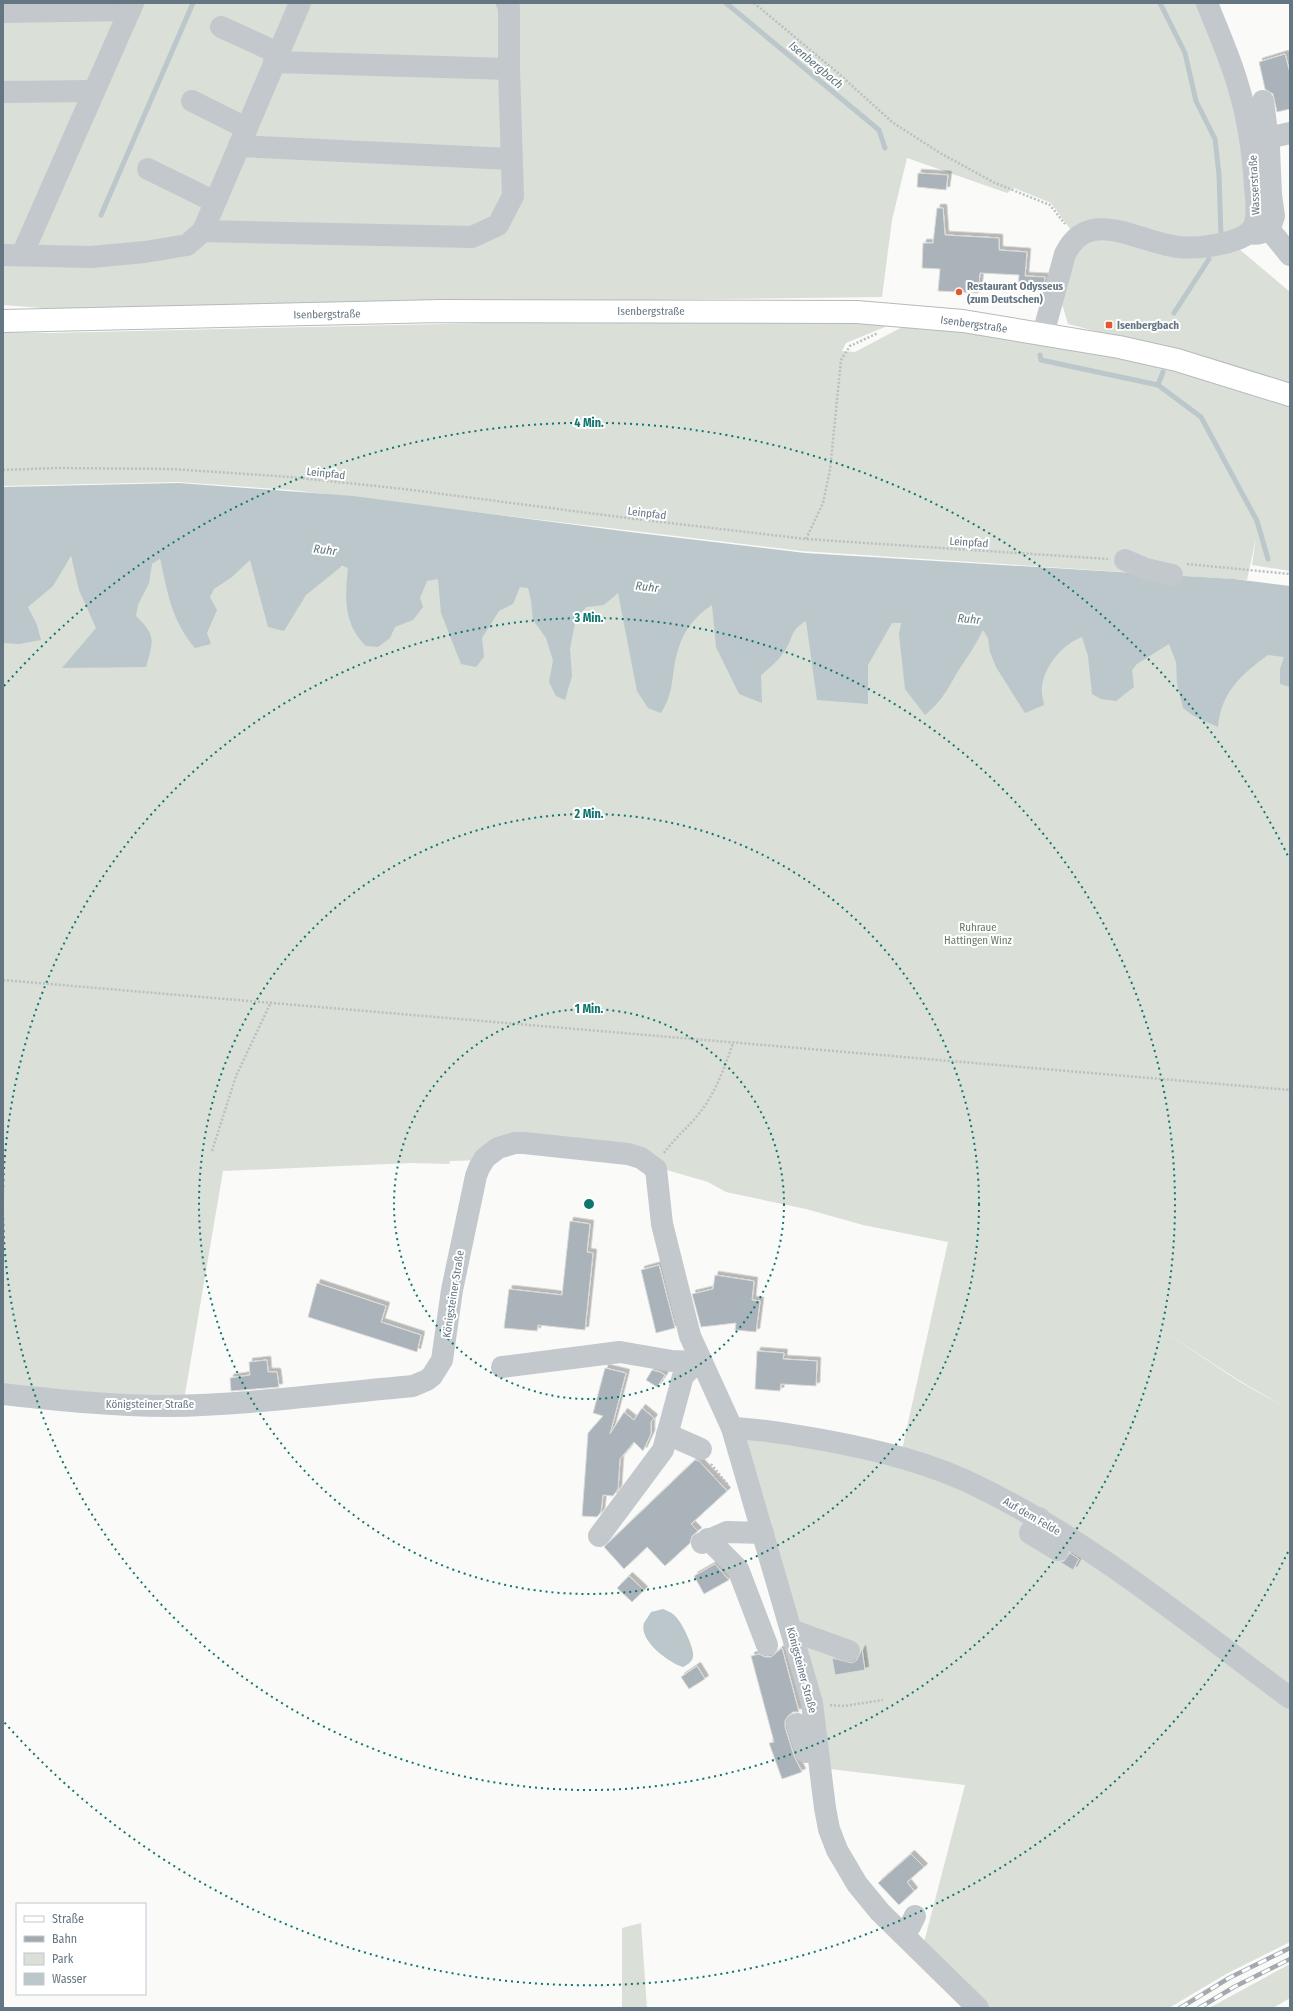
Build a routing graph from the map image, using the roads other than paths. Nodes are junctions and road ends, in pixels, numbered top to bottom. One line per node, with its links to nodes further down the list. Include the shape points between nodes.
1 (300, 3): 7 (street)
2 (507, 3): 8 (street, via 510,8)
3 (1207, 3): 20 (street, Wasserstraße, via 1237,81 1251,141 1256,212 1254,226)
4 (131, 6): 5 (street); 9 (street)
5 (3, 12)
6 (221, 27): 7 (street)
7 (276, 58): 8 (street); 14 (street)
8 (509, 69): 16 (street)
9 (94, 91): 10 (street); 21 (street)
10 (3, 92)
11 (192, 101): 14 (street)
12 (1263, 101): 15 (street)
13 (1290, 132): 15 (street)
14 (242, 137): 16 (street); 18 (street)
15 (1268, 138): 20 (street, via 1274,216)
16 (512, 159): 19 (street, via 513,196 498,225 472,237)
17 (148, 169): 18 (street)
18 (215, 202): 19 (street)
19 (203, 230): 21 (street, via 187,245 145,252 91,257)
20 (1258, 230): 22 (street); 24 (street, via 1228,242 1194,248 1178,247 1104,228 1089,230 1075,238 1065,254)
21 (12, 255)
22 (1290, 255)
23 (3, 321): 24 (main road, Isenbergstraße, via 441,311 857,312 963,321)
24 (1043, 334): 25 (main road, Isenbergstraße, via 1177,360)
25 (1290, 395)
26 (1125, 560): 27 (street, via 1146,569)
27 (1179, 570)
28 (701, 1362): 30 (street); 31 (street, Königsteiner Straße, via 690,1336 662,1224 656,1169 641,1158 628,1154 515,1143 491,1152 476,1176 452,1290 444,1351 438,1369 421,1383 403,1387 167,1406 83,1404); 32 (street, Königsteiner Straße)
29 (502, 1367): 30 (street, via 620,1352)
30 (677, 1368): 33 (street)
31 (3, 1394)
32 (732, 1428): 35 (street, Auf dem Felde, via 802,1436 860,1447 917,1463 980,1487); 36 (street, Königsteiner Straße)
33 (667, 1434): 34 (street); 37 (street, via 663,1450)
34 (701, 1449)
35 (1039, 1518): 38 (street, via 1030,1533); 41 (street, Auf dem Felde, via 1105,1562)
36 (763, 1533): 39 (street, Königsteiner Straße); 43 (street, via 727,1532 705,1541 738,1569 777,1649 805,1721)
37 (599, 1536)
38 (1058, 1550)
39 (791, 1630): 40 (street); 44 (street, Königsteiner Straße, via 812,1703)
40 (849, 1651)
41 (1290, 1698)
42 (797, 1724): 43 (street)
43 (806, 1752): 44 (street, via 806,1773)
44 (821, 1773): 45 (street, Königsteiner Straße, via 829,1828 840,1856 857,1884 880,1912 909,1925)
45 (978, 2008)

